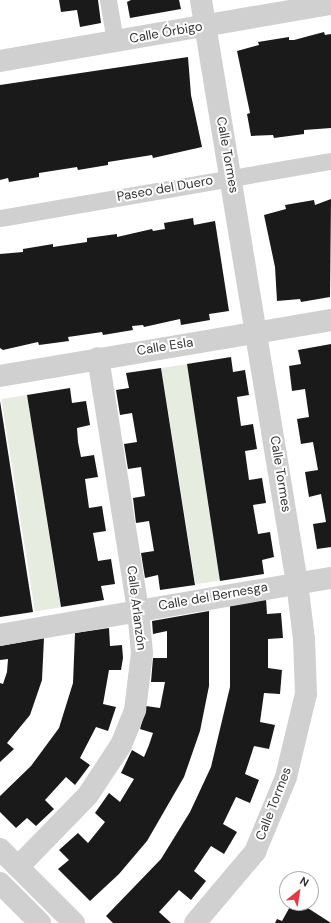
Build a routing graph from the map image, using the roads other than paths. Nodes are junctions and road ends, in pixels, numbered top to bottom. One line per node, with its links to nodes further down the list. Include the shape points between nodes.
1 (108, 0): 5 (street)
2 (200, 0): 4 (street, Calle Tormes)
3 (331, 4): 4 (street, Calle Órbigo)
4 (205, 26): 5 (street, Calle Órbigo); 8 (street, Calle Tormes)
5 (116, 41): 6 (street, Calle Órbigo)
6 (0, 61)
7 (331, 161): 8 (street, Paseo del Duero)
8 (231, 178): 9 (street, Paseo del Duero); 11 (street, Calle Tormes)
9 (0, 218)
10 (331, 320): 11 (street, Calle Esla)
11 (257, 332): 12 (street, Calle Esla); 15 (street, Calle Tormes)
12 (98, 358): 13 (street, Calle Esla); 16 (street, Calle Arlanzón)
13 (0, 376)
14 (331, 578): 15 (street, Calle del Bernesga)
15 (297, 583): 16 (street, Calle del Bernesga); 23 (street, Calle Tormes, via 304,639 306,694 286,777 255,852)
16 (138, 610): 17 (street, Calle del Bernesga); 19 (street, Calle Arlanzón, via 142,653 135,710 121,745 88,795)
17 (0, 635)
18 (0, 849): 19 (street)
19 (18, 867): 22 (street)
20 (0, 883): 21 (street)
21 (40, 923)
22 (74, 923)
23 (195, 923)

